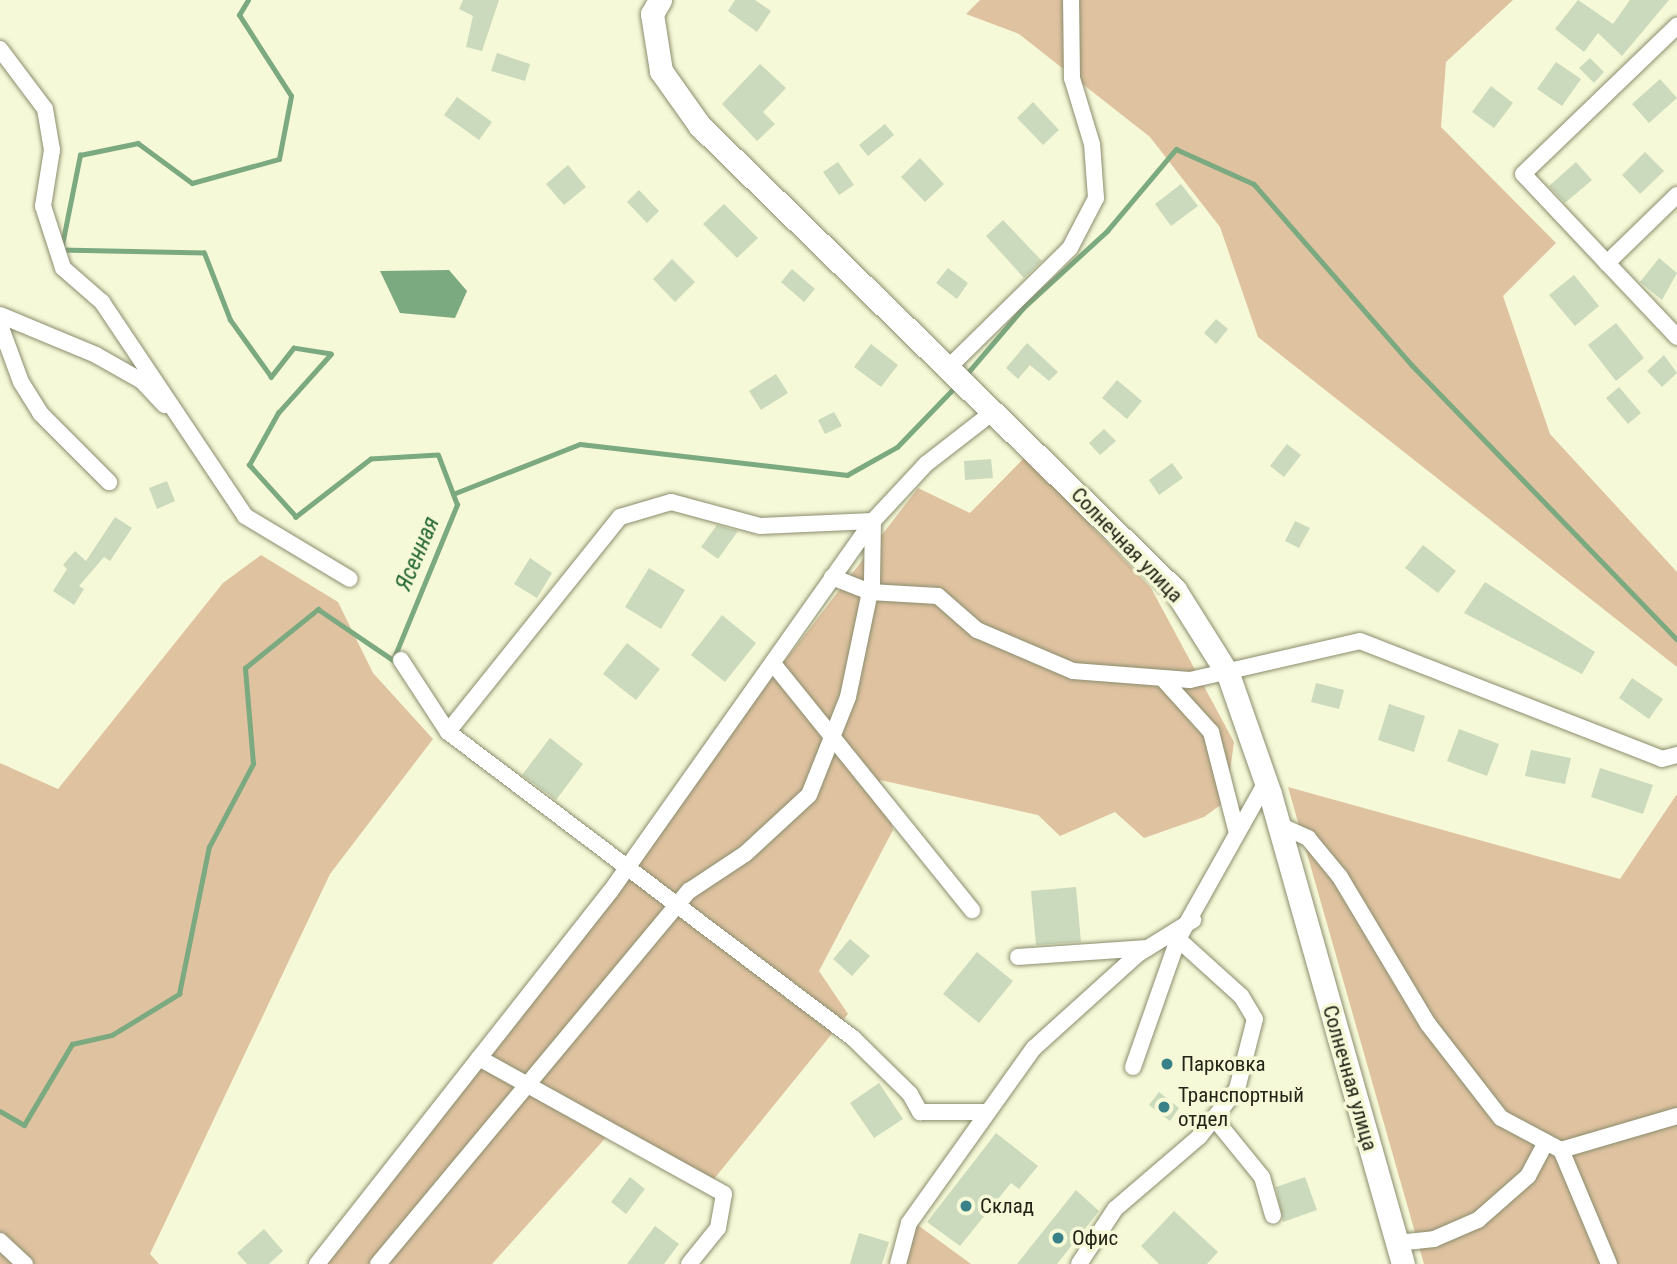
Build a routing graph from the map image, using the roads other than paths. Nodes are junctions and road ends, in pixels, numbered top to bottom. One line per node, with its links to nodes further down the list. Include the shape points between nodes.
1 (660, 0): 10 (street, Солнечная улица, via 652,14 661,71 700,126)
2 (1071, 0): 10 (street, via 1072,78 1092,144 1096,198 1070,248)
3 (1677, 26): 6 (street, via 1523,174)
4 (0, 49): 12 (street, via 45,109 52,150 43,206 63,268 102,302)
5 (1677, 195): 6 (street)
6 (1607, 263): 9 (street)
7 (0, 315): 12 (street, via 54,334 142,381)
8 (0, 325): 13 (street, via 40,413)
9 (1677, 337)
10 (948, 368): 11 (street, Солнечная улица)
11 (993, 412): 14 (street, via 926,464); 20 (street, Солнечная улица, via 1175,590)
12 (192, 435): 16 (street, via 245,516)
13 (109, 482)
14 (873, 520): 15 (street); 17 (street); 22 (street, via 760,526 671,502 620,517)
15 (832, 577): 17 (street); 19 (street)
16 (350, 579)
17 (870, 592): 21 (street, via 938,596 977,630 1073,671); 23 (street, via 848,697)
18 (401, 660): 22 (street)
19 (775, 666): 23 (street); 28 (street)
20 (1228, 674): 21 (street); 24 (street, via 1360,641 1662,759); 25 (street, Солнечная улица)
21 (1163, 679): 27 (street, via 1211,733)
22 (448, 732): 28 (street)
23 (832, 736): 29 (street, via 809,795 745,854 689,891); 30 (street)
24 (1677, 755)
25 (1266, 782): 26 (street, Солнечная улица); 27 (street)
26 (1279, 825): 41 (street, via 1308,838 1340,877 1428,1024 1501,1118); 44 (street, Солнечная улица)
27 (1237, 833): 31 (street)
28 (628, 864): 29 (street); 35 (street)
29 (678, 908): 37 (street); 38 (street, via 853,1038 911,1094 919,1112)
30 (972, 910)
31 (1193, 920): 32 (street); 33 (street)
32 (1178, 939): 36 (street); 40 (street, via 1241,996 1255,1019 1237,1089)
33 (1147, 948): 34 (street); 38 (street, via 1034,1048)
34 (1018, 957)
35 (479, 1058): 37 (street); 46 (street)
36 (1133, 1067)
37 (524, 1084): 47 (street); 48 (street, via 724,1194 718,1228)
38 (986, 1112): 49 (street, via 909,1223)
39 (1677, 1116): 41 (street)
40 (1214, 1118): 42 (street, via 1262,1177); 50 (street, via 1115,1209)
41 (1553, 1146): 44 (street, via 1528,1176 1478,1220); 51 (street)
42 (1273, 1215)
43 (0, 1241): 45 (street)
44 (1400, 1254)
45 (24, 1264)
46 (317, 1264)
47 (378, 1264)
48 (689, 1264)
49 (898, 1264)
50 (1079, 1264)
51 (1609, 1264)

